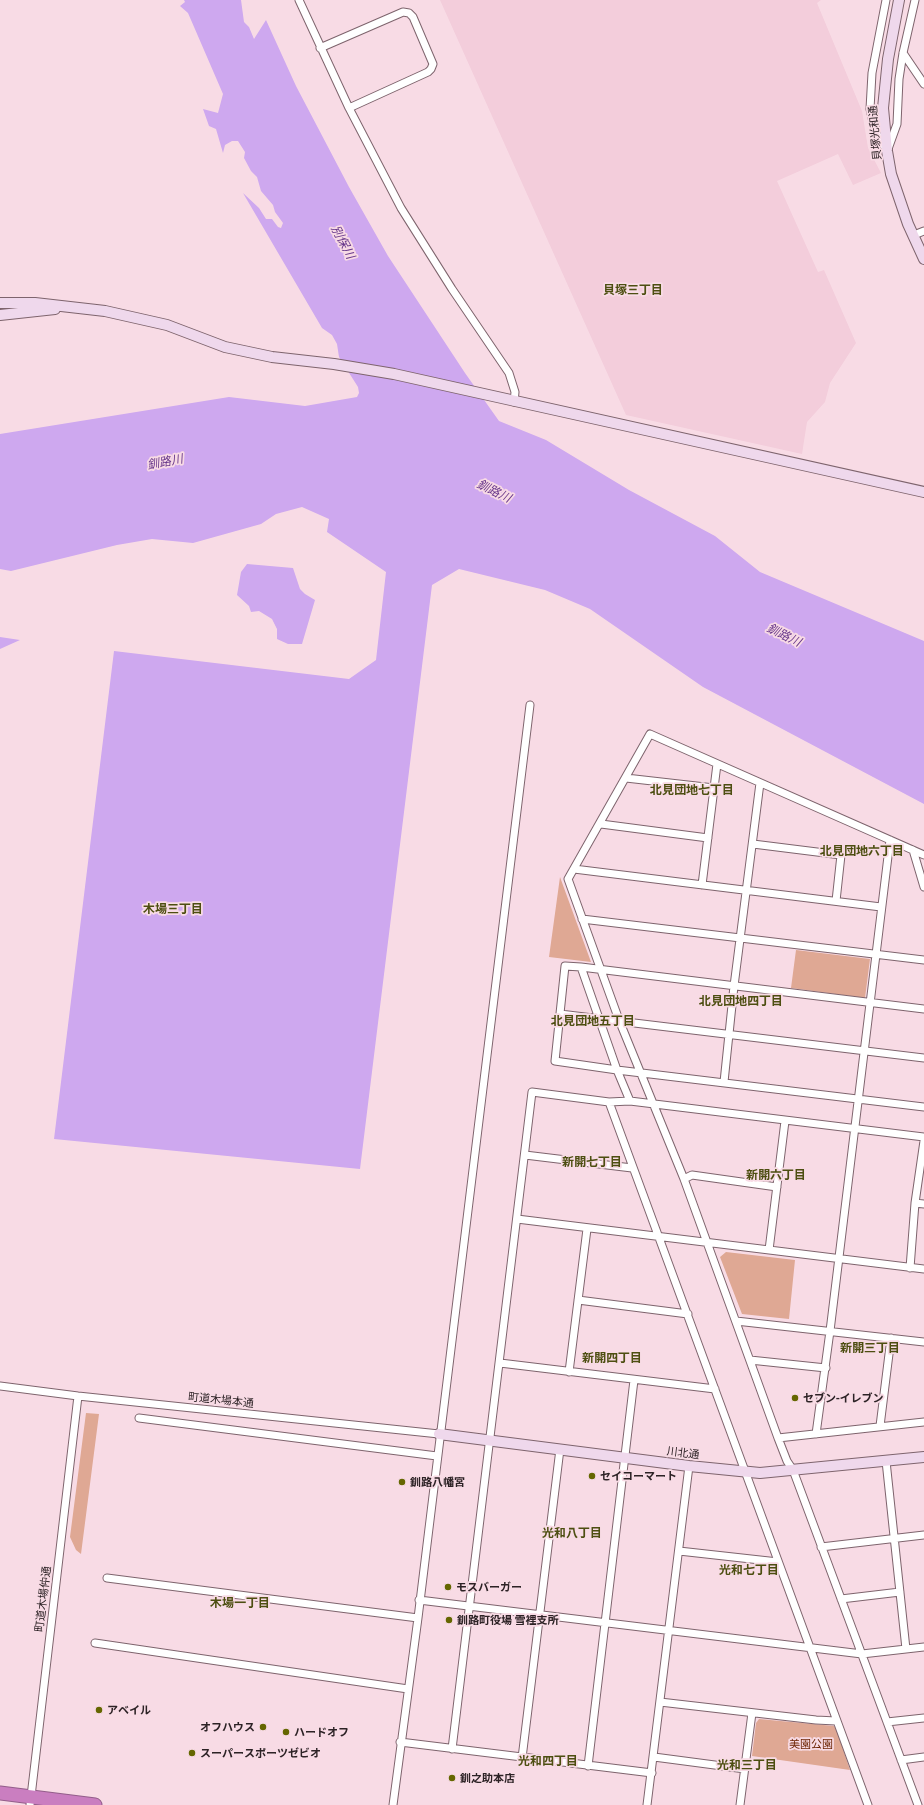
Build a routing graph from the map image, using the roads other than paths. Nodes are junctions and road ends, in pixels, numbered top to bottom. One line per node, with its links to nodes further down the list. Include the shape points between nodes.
1 (298, 0): 5 (street)
2 (886, 0): 9 (street, via 872,73 870,109 875,132)
3 (899, 0): 9 (street, 貝塚光和通, via 888,59 883,108)
4 (915, 0): 6 (street)
5 (320, 48): 8 (street); 8 (street, via 403,12 413,17 433,64 431,69)
6 (903, 53): 7 (street); 9 (street, via 897,124)
7 (924, 84)
8 (348, 108): 16 (street, via 401,208 509,373 515,392)
9 (887, 151): 11 (street, 貝塚光和通, via 891,174)
10 (924, 231): 11 (street)
11 (914, 235): 12 (street, 貝塚光和通)
12 (924, 259)
13 (0, 303): 14 (street)
14 (77, 306): 15 (street); 16 (street, via 167,325 225,347 256,354 394,374)
15 (0, 315)
16 (514, 402): 17 (street)
17 (924, 492)
18 (530, 705): 93 (street)
19 (717, 764): 20 (street, via 650,734); 21 (street); 22 (street)
20 (626, 778): 22 (street); 23 (street)
21 (760, 783): 25 (street); 26 (street)
22 (714, 788): 24 (street)
23 (601, 824): 24 (street); 29 (street)
24 (708, 838): 30 (street)
25 (890, 840): 27 (street); 34 (street)
26 (752, 844): 32 (street); 33 (street, via 841,856)
27 (913, 850): 28 (street); 31 (street)
28 (924, 855)
29 (574, 869): 30 (street); 35 (street, via 568,879)
30 (702, 885): 32 (street)
31 (924, 887)
32 (746, 891): 33 (street); 36 (street)
33 (836, 901): 34 (street)
34 (881, 908): 37 (street)
35 (582, 919): 36 (street); 40 (street)
36 (741, 939): 37 (street); 41 (street)
37 (875, 954): 38 (street); 42 (street)
38 (924, 960)
39 (581, 967): 40 (street); 44 (street, via 565,966); 45 (street)
40 (600, 968): 41 (street); 46 (street)
41 (734, 986): 42 (street); 47 (street)
42 (870, 1002): 43 (street); 48 (street)
43 (924, 1009)
44 (560, 1014): 45 (street); 50 (street, via 555,1061)
45 (598, 1019): 46 (street); 50 (street)
46 (619, 1020): 47 (street); 51 (street)
47 (729, 1034): 48 (street); 52 (street)
48 (864, 1051): 49 (street); 53 (street)
49 (924, 1058)
50 (617, 1070): 51 (street); 54 (street)
51 (639, 1072): 52 (street); 56 (street)
52 (724, 1082): 53 (street)
53 (859, 1099): 57 (street); 59 (street)
54 (630, 1101): 55 (street); 56 (street)
55 (609, 1102): 62 (street, via 532,1092); 63 (street)
56 (653, 1105): 58 (street); 64 (street)
57 (924, 1107)
58 (785, 1121): 59 (street); 65 (street)
59 (854, 1128): 60 (street); 73 (street)
60 (924, 1137)
61 (924, 1141): 66 (street)
62 (525, 1155): 63 (street); 68 (street)
63 (632, 1168): 70 (street)
64 (684, 1179): 65 (street, via 692,1176); 71 (street)
65 (777, 1187): 72 (street)
66 (916, 1203): 67 (street); 74 (street)
67 (924, 1204)
68 (517, 1220): 69 (street); 83 (street)
69 (587, 1229): 70 (street); 76 (street)
70 (659, 1237): 71 (street); 77 (street)
71 (707, 1243): 72 (street); 78 (street)
72 (769, 1250): 73 (street)
73 (839, 1258): 74 (street); 79 (street)
74 (910, 1268): 75 (street)
75 (924, 1270)
76 (578, 1300): 77 (street); 85 (street)
77 (688, 1314): 88 (street)
78 (736, 1321): 79 (street); 82 (street)
79 (830, 1331): 80 (street); 84 (street)
80 (891, 1338): 81 (street); 92 (street)
81 (924, 1342)
82 (750, 1360): 84 (street); 95 (street)
83 (500, 1363): 85 (street); 96 (street)
84 (826, 1368): 94 (street)
85 (569, 1372): 86 (street)
86 (634, 1380): 88 (street); 100 (street)
87 (0, 1386): 89 (street, 町道木場本通)
88 (716, 1389): 104 (street)
89 (78, 1396): 93 (street, 町道木場本通); 140 (street, 町道木場仲通)
90 (139, 1418): 98 (street)
91 (924, 1422): 92 (street)
92 (880, 1426): 94 (street)
93 (439, 1434): 96 (street, 川北通); 98 (street)
94 (816, 1434): 95 (street)
95 (778, 1438): 103 (street)
96 (490, 1441): 97 (street, 川北通); 114 (street)
97 (560, 1449): 100 (street, 川北通); 115 (street)
98 (436, 1456): 113 (street)
99 (924, 1457): 101 (street, 川北通)
100 (625, 1458): 102 (street, 川北通); 117 (street)
101 (886, 1461): 103 (street, 川北通); 106 (street)
102 (689, 1466): 104 (street, 川北通); 108 (street)
103 (793, 1470): 104 (street, 川北通); 107 (street)
104 (746, 1472): 109 (street)
105 (924, 1535): 106 (street)
106 (894, 1538): 107 (street); 111 (street)
107 (821, 1547): 112 (street)
108 (679, 1551): 109 (street); 118 (street)
109 (778, 1562): 120 (street)
110 (107, 1578): 116 (street)
111 (900, 1592): 112 (street); 122 (street)
112 (841, 1599): 123 (street)
113 (419, 1600): 114 (street); 116 (street)
114 (470, 1606): 115 (street); 131 (street)
115 (539, 1614): 117 (street); 134 (street)
116 (418, 1618): 124 (street)
117 (605, 1622): 118 (street); 136 (street)
118 (669, 1630): 120 (street); 125 (street)
119 (95, 1643): 124 (street)
120 (810, 1647): 123 (street); 128 (street)
121 (924, 1647): 122 (street)
122 (906, 1649): 123 (street)
123 (862, 1654): 129 (street)
124 (408, 1689): 130 (street)
125 (660, 1702): 126 (street); 132 (street)
126 (752, 1713): 128 (street); 137 (street)
127 (924, 1718): 129 (street)
128 (836, 1720): 145 (street)
129 (887, 1722): 135 (street)
130 (400, 1742): 131 (street); 142 (street)
131 (452, 1749): 134 (street)
132 (654, 1757): 137 (street); 138 (street)
133 (924, 1757): 135 (street)
134 (522, 1758): 136 (street)
135 (901, 1760): 146 (street)
136 (588, 1766): 138 (street)
137 (745, 1769): 144 (street)
138 (652, 1773): 143 (street)
139 (0, 1793): 140 (highway)
140 (30, 1801): 141 (highway)
141 (95, 1805)
142 (393, 1805)
143 (647, 1805)
144 (740, 1805)
145 (868, 1805)
146 (918, 1805)

